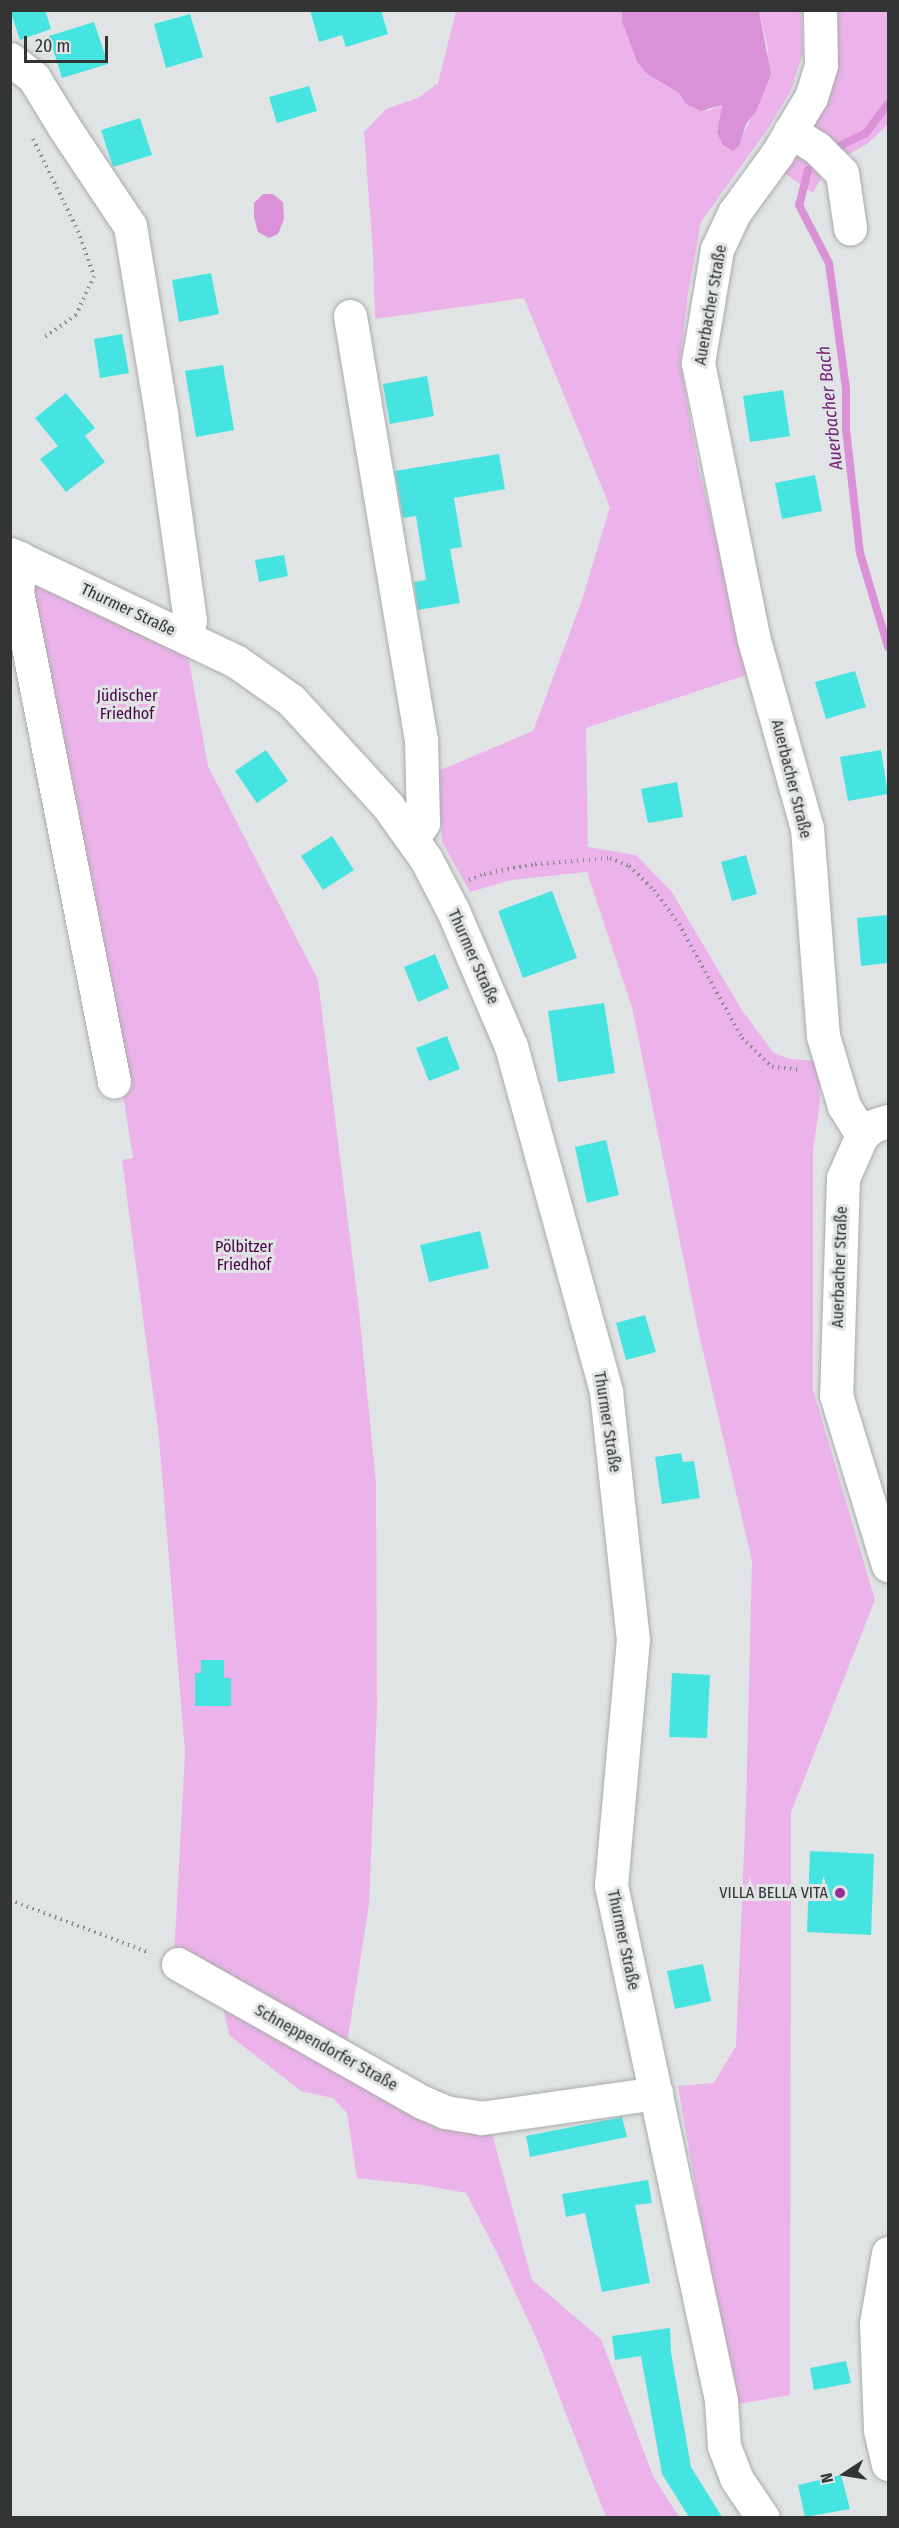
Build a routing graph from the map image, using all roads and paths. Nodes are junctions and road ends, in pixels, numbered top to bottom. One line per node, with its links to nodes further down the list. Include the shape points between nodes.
1 (820, 10): 3 (street, Auerbacher Straße, via 822,65 811,97)
2 (10, 59): 9 (street, via 34,78 130,226 188,609)
3 (790, 131): 5 (street, via 817,148 842,173); 12 (street, Auerbacher Straße, via 734,213 717,249 698,363 754,640 807,828 819,997)
4 (30, 134): 7 (path, via 78,231 94,276 76,315)
5 (850, 228)
6 (350, 315): 10 (street, via 421,740 423,823)
7 (43, 338)
8 (15, 556): 9 (street, Thurmer Straße); 13 (street, via 16,591)
9 (186, 638): 10 (street, Thurmer Straße, via 237,662 291,700 388,806)
10 (412, 839): 11 (street, Thurmer Straße)
11 (443, 891): 12 (path, via 484,874 535,864 610,858 629,866 654,890 679,924 742,1038 772,1067); 18 (street, Thurmer Straße, via 512,1046 606,1392 633,1639 611,1885)
12 (833, 1073): 14 (street, Auerbacher Straße, via 844,1106)
13 (114, 1082)
14 (875, 1128): 15 (street, Auerbacher Straße, via 843,1178 836,1395)
15 (888, 1565)
16 (10, 1900): 17 (path)
17 (178, 1964): 18 (street, Schneppendorfer Straße, via 446,2112 481,2118)
18 (656, 2093): 21 (street, Thurmer Straße, via 721,2400 724,2446 736,2478)
19 (888, 2253): 20 (street, via 876,2324 880,2430)
20 (888, 2460)
21 (763, 2517)

